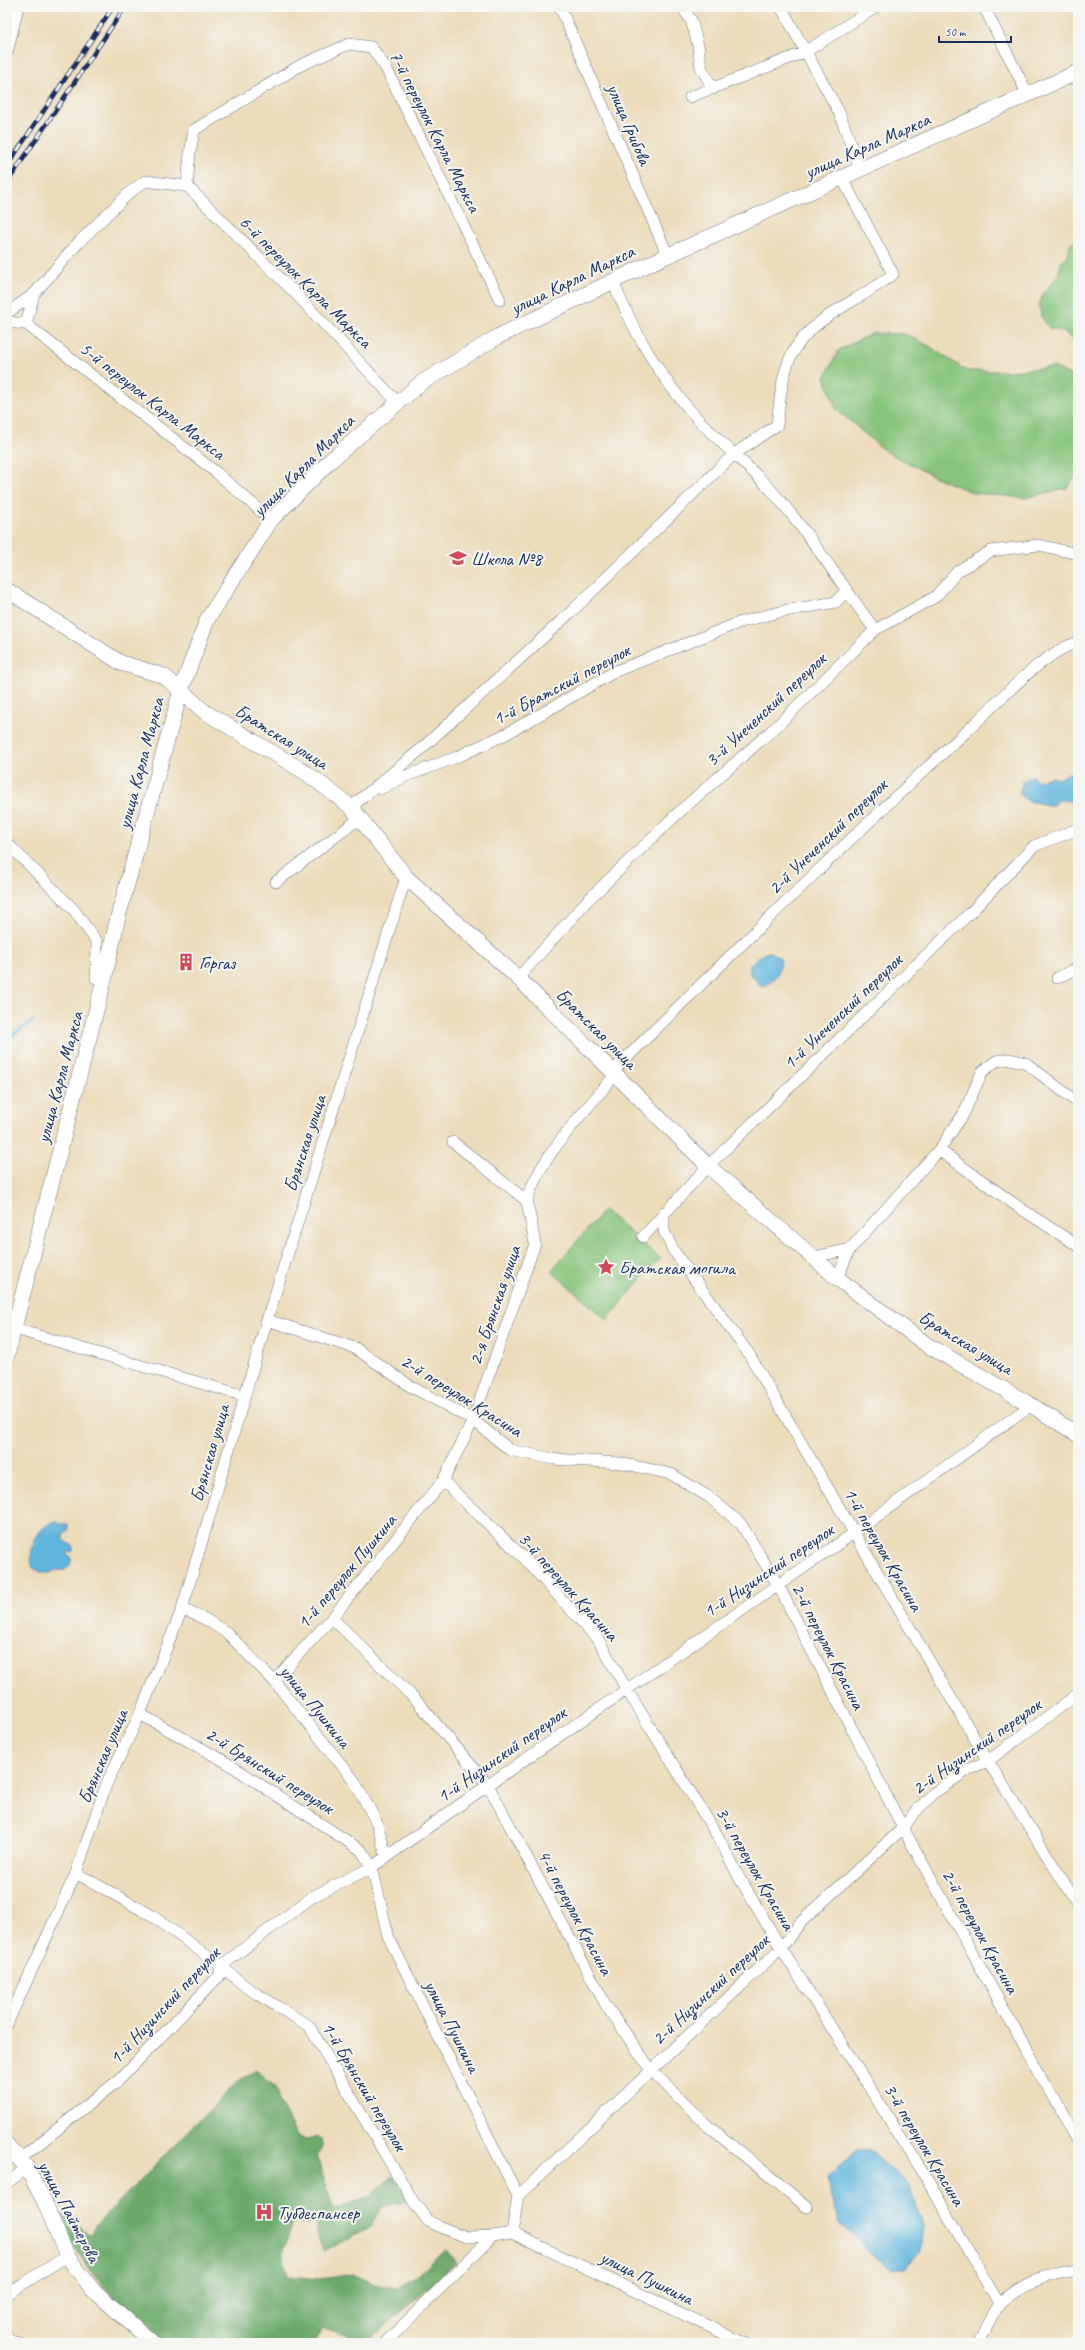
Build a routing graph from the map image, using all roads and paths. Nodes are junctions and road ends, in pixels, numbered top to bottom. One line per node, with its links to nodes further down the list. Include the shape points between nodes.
1 (18, 7): 8 (street)
2 (560, 7): 16 (street, улица Грибова)
3 (682, 7): 10 (street, via 690,20 698,45 701,67)
4 (781, 7): 7 (street)
5 (876, 7): 7 (street)
6 (984, 7): 11 (street)
7 (805, 52): 10 (street); 13 (street, via 839,112)
8 (7, 53)
9 (1078, 72): 11 (main road, улица Карла Маркса)
10 (713, 89): 12 (street)
11 (1028, 95): 13 (main road, улица Карла Маркса)
12 (690, 97)
13 (860, 169): 14 (main road, улица Карла Маркса)
14 (842, 178): 16 (main road, улица Карла Маркса); 24 (street, 1-й Братский переулок, via 893,274 879,286 820,322 801,341 792,356 783,382 777,424)
15 (187, 186): 18 (street, via 145,181 78,243); 19 (street, 7-й переулок Карла Маркса, via 194,130 301,65 349,44 371,46 386,68); 23 (street, 6-й переулок Карла Маркса, via 295,293)
16 (668, 256): 17 (main road, улица Карла Маркса)
17 (613, 282): 23 (main road, улица Карла Маркса, via 499,336 421,384); 24 (street, via 632,326 660,373 696,417)
18 (34, 294): 20 (street); 22 (street)
19 (500, 300)
20 (7, 313)
21 (7, 322): 22 (street)
22 (26, 324): 25 (street, 5-й переулок Карла Маркса, via 217,473)
23 (398, 402): 25 (main road, улица Карла Маркса, via 330,461)
24 (733, 455): 28 (street, via 772,491); 32 (street, 1-й Братский переулок, via 571,612 420,750)
25 (271, 520): 31 (main road, улица Карла Маркса, via 207,620)
26 (1078, 554): 29 (street, 3-й Унеченский переулок, via 1039,545 991,551 958,571 935,597)
27 (7, 590): 31 (main road, Братская улица, via 121,663 164,676)
28 (846, 591): 29 (street); 32 (street, 1-й Братский переулок, via 836,602 741,622 616,671 506,734)
29 (875, 630): 39 (street, 3-й Унеченский переулок, via 777,726 677,814 586,902)
30 (1078, 642): 42 (street, 2-й Унеченский переулок, via 1070,644 1037,666 871,818)
31 (181, 690): 33 (main road, Братская улица, via 206,712 308,774); 41 (main road, улица Карла Маркса, via 118,917)
32 (363, 797): 33 (street, 1-й Братский переулок)
33 (356, 812): 36 (main road, Братская улица); 37 (street)
34 (1078, 829): 46 (street, 1-й Унеченский переулок, via 1034,846 959,923)
35 (7, 843): 41 (street, via 74,910 97,942 96,978)
36 (406, 877): 39 (main road, Братская улица); 54 (street, Брянская улица)
37 (276, 882)
38 (1076, 970): 40 (street)
39 (518, 978): 42 (main road, Братская улица)
40 (1057, 978)
41 (104, 980): 55 (main road, улица Карла Маркса)
42 (614, 1073): 46 (main road, Братская улица); 47 (street, 2-я Брянская улица, via 546,1160 530,1186)
43 (1078, 1103): 45 (street, via 1026,1064 1010,1059 996,1061 982,1072 963,1115)
44 (453, 1142): 47 (street)
45 (939, 1150): 50 (street); 51 (street)
46 (708, 1166): 48 (street, 1-й Унеченский переулок); 52 (main road, Братская улица)
47 (527, 1201): 59 (street, 2-я Брянская улица, via 535,1244)
48 (664, 1212): 49 (street, 1-й Унеченский переулок); 62 (street, 1-й переулок Красина, via 664,1231 673,1250 749,1354)
49 (642, 1237)
50 (1078, 1246)
51 (850, 1249): 52 (street); 53 (street)
52 (814, 1257): 53 (main road, Братская улица)
53 (837, 1278): 58 (main road, Братская улица, via 926,1345)
54 (267, 1320): 57 (street, Брянская улица); 59 (street, 2-й переулок Красина, via 355,1348 410,1386)
55 (11, 1327): 56 (main road, улица Карла Маркса); 57 (street)
56 (7, 1355)
57 (245, 1396): 64 (street, Брянская улица)
58 (1031, 1405): 60 (main road, Братская улица); 62 (street, 1-й Низинский переулок)
59 (473, 1420): 61 (street, 2-я Брянская улица); 63 (street, 2-й переулок Красина, via 510,1450 553,1459 621,1463 671,1474 710,1497 740,1524)
60 (1078, 1435)
61 (443, 1481): 65 (street, 1-й переулок Пушкина); 67 (street, 3-й переулок Красина, via 525,1559 600,1641)
62 (854, 1533): 63 (street, 1-й Низинский переулок); 70 (street, 1-й переулок Красина)
63 (778, 1585): 67 (street, 1-й Низинский переулок); 72 (street, 2-й переулок Красина)
64 (182, 1609): 66 (street, улица Пушкина, via 205,1619 226,1633); 69 (street, Брянская улица)
65 (332, 1618): 66 (street, 1-й переулок Пушкина); 71 (street, 4-й переулок Красина, via 416,1700)
66 (274, 1681): 73 (street, улица Пушкина, via 353,1779 377,1822)
67 (627, 1690): 71 (street, 1-й Низинский переулок); 77 (street, 3-й переулок Красина, via 717,1835 740,1880)
68 (1078, 1694): 70 (street, 2-й Низинский переулок)
69 (140, 1714): 74 (street, 2-й Брянский переулок, via 224,1761 302,1810 361,1850); 75 (street, Брянская улица, via 106,1785)
70 (988, 1761): 72 (street, 2-й Низинский переулок, via 969,1769 934,1794 915,1812); 76 (street, 1-й переулок Красина)
71 (488, 1784): 73 (street, 1-й Низинский переулок); 80 (street, 4-й переулок Красина, via 607,2007)
72 (904, 1828): 77 (street, 2-й Низинский переулок, via 801,1922); 81 (street, 2-й переулок Красина)
73 (386, 1856): 74 (street, 1-й Низинский переулок)
74 (372, 1867): 78 (street, 1-й Низинский переулок, via 312,1898); 85 (street, улица Пушкина, via 388,1936)
75 (76, 1872): 78 (street, 1-й Брянский переулок, via 150,1915); 79 (street, Брянская улица)
76 (1078, 1905)
77 (781, 1948): 80 (street, 2-й Низинский переулок); 92 (street, 3-й переулок Красина, via 920,2169)
78 (221, 1966): 83 (street, 1-й Низинский переулок, via 220,1976 120,2079); 88 (street, 1-й Брянский переулок, via 246,1987 309,2026 413,2201 428,2221 467,2237)
79 (7, 2024)
80 (651, 2070): 85 (street, 2-й Низинский переулок); 86 (street, 4-й переулок Красина, via 708,2126)
81 (1078, 2143)
82 (7, 2145): 83 (main road, улица Пайтерова)
83 (23, 2164): 84 (street, 1-й Низинский переулок); 89 (main road, улица Пайтерова, via 45,2203)
84 (7, 2183)
85 (518, 2196): 87 (street)
86 (807, 2207)
87 (512, 2233): 88 (street, 1-й Брянский переулок); 95 (street, улица Пушкина)
88 (493, 2236): 97 (street)
89 (67, 2256): 91 (street); 94 (main road, улица Пайтерова, via 92,2289)
90 (1078, 2269): 92 (street, via 1058,2271 1023,2285)
91 (7, 2294)
92 (999, 2304): 98 (street)
93 (7, 2335): 96 (street, via 9,2341)
94 (145, 2341)
95 (739, 2342)
96 (19, 2343)
97 (385, 2343)
98 (979, 2343)

